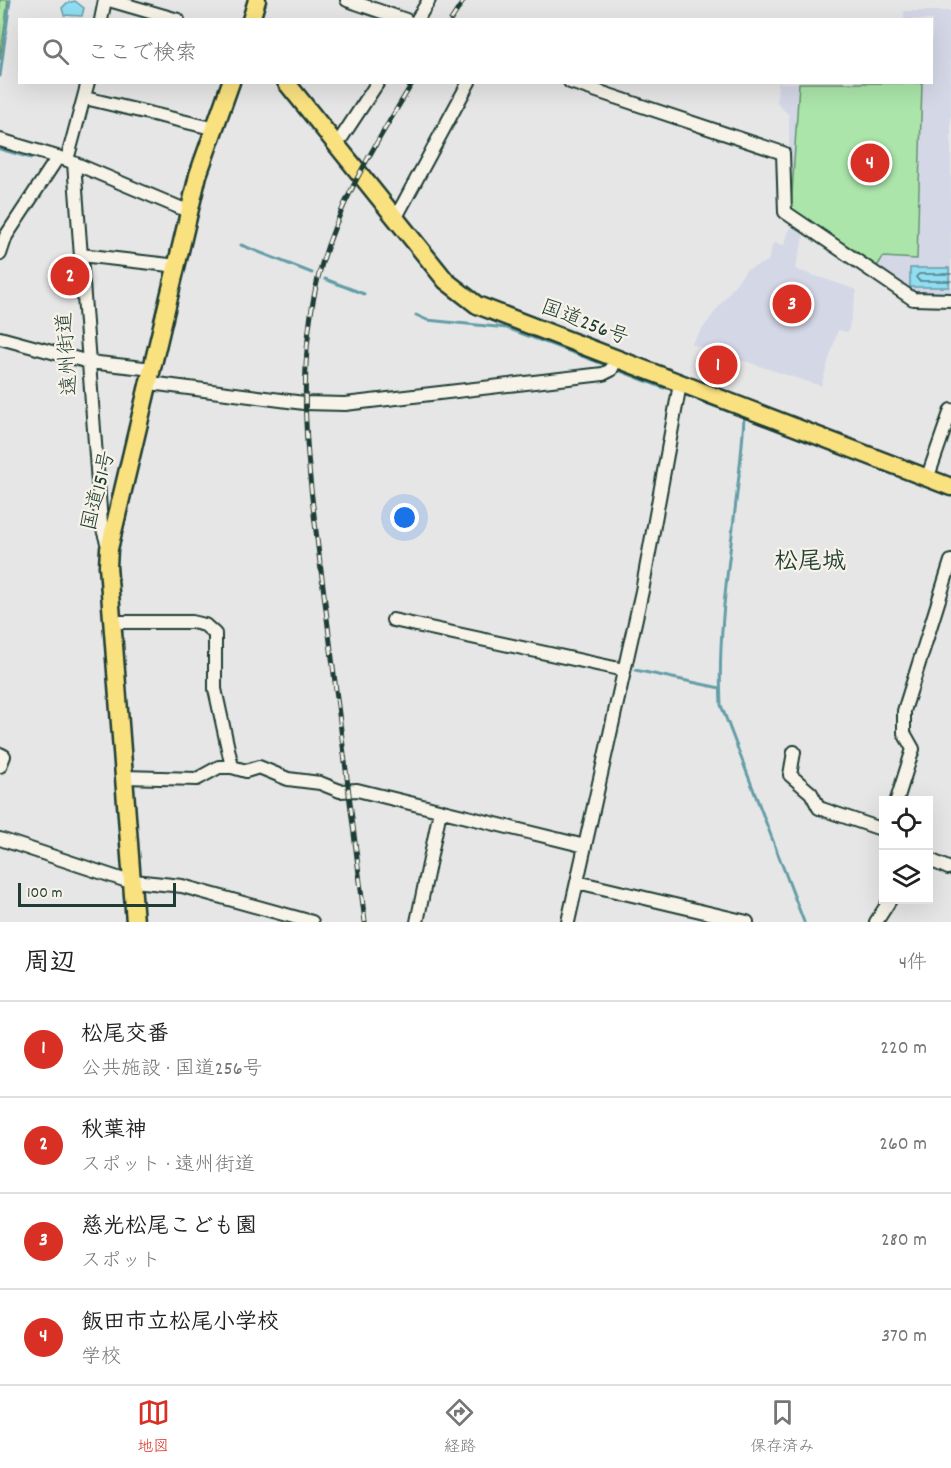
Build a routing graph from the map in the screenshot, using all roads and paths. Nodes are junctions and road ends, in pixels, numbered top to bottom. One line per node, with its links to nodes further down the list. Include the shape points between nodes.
1 (107, 0): 5 (street); 6 (street)
2 (257, 0): 7 (highway)
3 (347, 0): 8 (street)
4 (429, 0): 9 (street)
5 (102, 18)
6 (171, 18)
7 (252, 18)
8 (400, 18)
9 (418, 18)
10 (88, 84): 16 (street, 遠州街道)
11 (230, 84): 17 (highway, 国道151号)
12 (288, 84): 19 (highway, 国道256号)
13 (377, 84): 19 (street)
14 (468, 84): 22 (street)
15 (576, 84): 26 (street, via 783,153 785,212 913,299)
16 (85, 98): 17 (street); 20 (street, 遠州街道)
17 (216, 129): 21 (highway, 国道151号)
18 (0, 140): 20 (street)
19 (336, 146): 22 (highway, 国道256号)
20 (66, 160): 21 (street); 23 (street, 遠州街道, via 6,236); 24 (street, 遠州街道)
21 (189, 212): 25 (highway, 国道151号)
22 (395, 219): 28 (highway, 国道256号, via 446,281 477,305)
23 (0, 254)
24 (81, 255): 25 (street); 29 (street, 遠州街道)
25 (178, 266): 30 (highway, 国道151号)
26 (951, 300)
27 (0, 338): 29 (street)
28 (616, 360): 30 (street, via 611,370 603,374 345,404 304,403); 31 (highway, 国道256号)
29 (89, 362): 30 (street); 35 (street, 遠州街道, via 101,523)
30 (152, 376): 35 (highway, 国道151号)
31 (680, 384): 33 (highway, 国道256号); 39 (street)
32 (951, 410): 33 (street)
33 (927, 479): 34 (highway, 国道256号)
34 (951, 487)
35 (108, 549): 38 (highway, 国道151号)
36 (951, 561): 45 (street, via 904,711 904,733 913,749)
37 (393, 620): 39 (street)
38 (112, 622): 43 (street, via 192,622 205,625 215,634 215,689); 44 (highway, 国道151号)
39 (624, 670): 49 (street)
40 (794, 752): 47 (street, via 790,775 811,793 819,808)
41 (0, 754): 42 (street, via 4,756)
42 (0, 766)
43 (232, 767): 44 (street, via 219,767 197,779); 46 (street, via 246,771 259,767 339,791 357,790)
44 (124, 777): 52 (highway, 国道151号)
45 (899, 796)
46 (440, 811): 49 (street); 58 (street)
47 (879, 828)
48 (0, 839): 52 (street)
49 (585, 846): 53 (street)
50 (933, 861): 51 (street)
51 (950, 866)
52 (132, 881): 55 (street, via 182,886); 56 (highway, 国道151号)
53 (577, 882): 59 (street); 60 (street)
54 (887, 904): 61 (street)
55 (292, 920): 57 (street)
56 (135, 922)
57 (312, 922)
58 (417, 922)
59 (568, 922)
60 (747, 922)
61 (876, 922)

